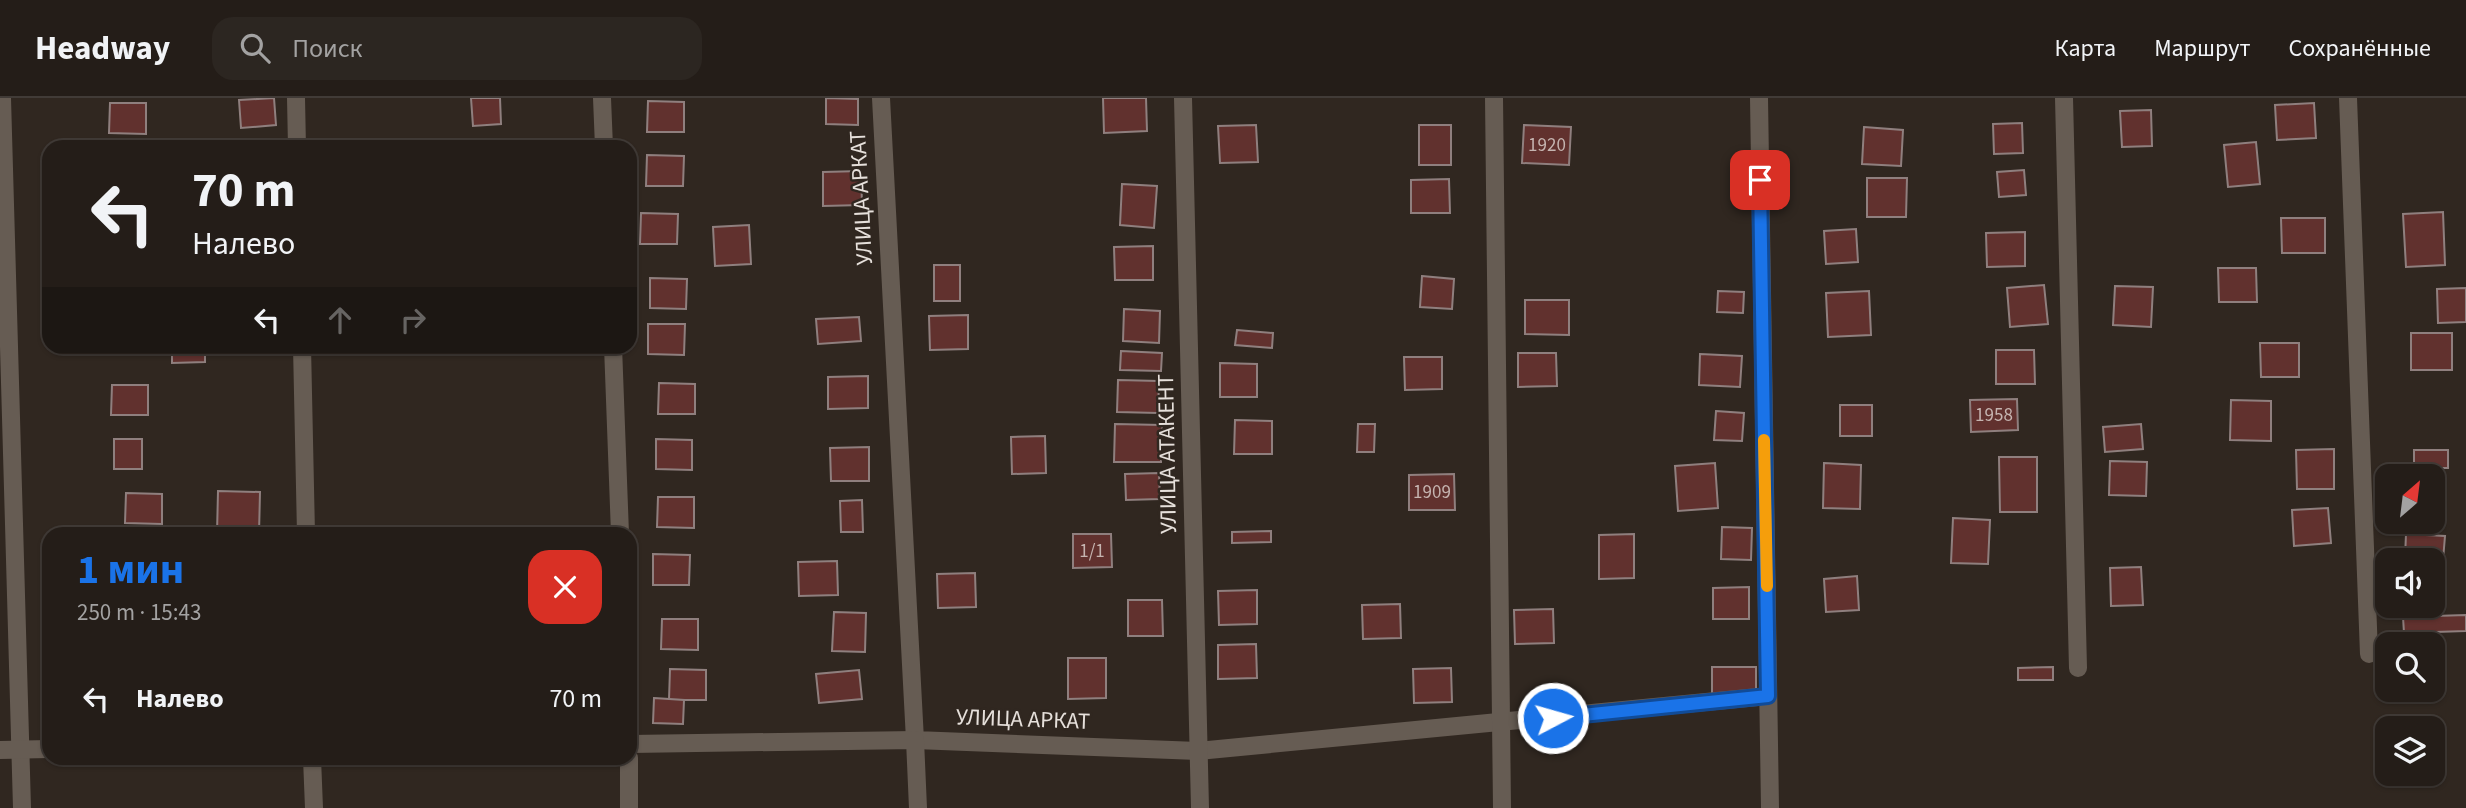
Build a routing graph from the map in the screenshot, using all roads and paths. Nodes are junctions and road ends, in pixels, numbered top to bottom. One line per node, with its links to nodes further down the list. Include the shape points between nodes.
1 (2, 98): 22 (street)
2 (296, 98): 10 (street)
3 (602, 98): 11 (street)
4 (881, 98): 20 (street, УЛИЦА АРКАТ)
5 (1183, 98): 25 (street, УЛИЦА АТАКЕНТ)
6 (1494, 98): 19 (street)
7 (1759, 98): 18 (street)
8 (2064, 98): 17 (street)
9 (2348, 98): 16 (street)
10 (297, 140)
11 (604, 140)
12 (302, 354): 14 (street)
13 (612, 354): 15 (street)
14 (306, 527)
15 (620, 527)
16 (2370, 654)
17 (2078, 668)
18 (1768, 696): 19 (street, УЛИЦА АРКАТ); 34 (street)
19 (1500, 723): 25 (street, УЛИЦА АРКАТ); 33 (street)
20 (915, 740): 21 (street); 25 (street, УЛИЦА АРКАТ); 31 (street)
21 (637, 744)
22 (20, 749): 23 (street); 24 (street); 28 (street)
23 (42, 749)
24 (0, 750)
25 (1198, 751): 32 (street, УЛИЦА АТАКЕНТ)
26 (312, 765): 29 (street)
27 (629, 765): 30 (street)
28 (22, 808)
29 (314, 808)
30 (629, 808)
31 (918, 808)
32 (1200, 808)
33 (1502, 808)
34 (1770, 808)

